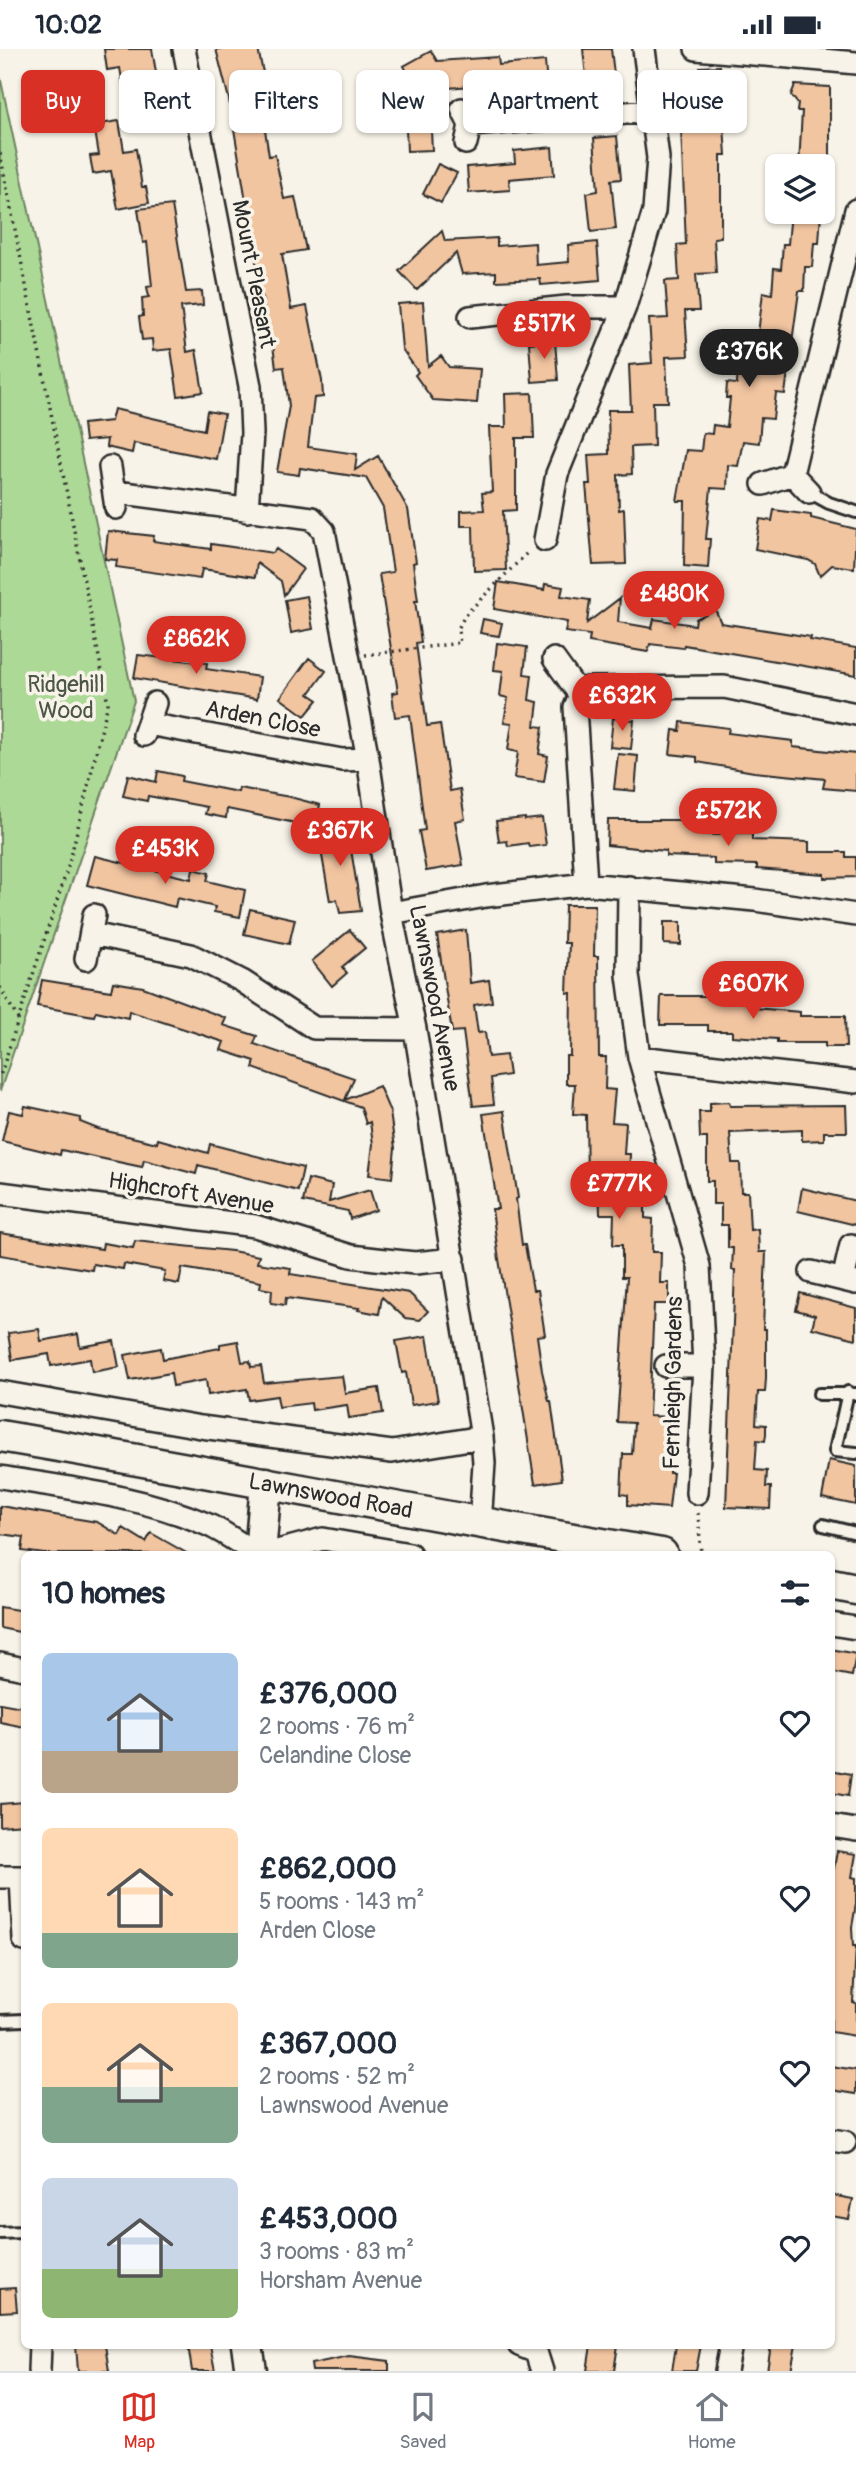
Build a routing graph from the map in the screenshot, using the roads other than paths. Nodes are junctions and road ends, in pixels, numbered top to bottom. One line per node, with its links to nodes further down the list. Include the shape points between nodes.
1 (184, 49): 14 (street, Mount Pleasant, via 250,386)
2 (644, 49): 5 (street)
3 (696, 49): 4 (street)
4 (856, 63)
5 (647, 70)
6 (655, 133): 8 (street, via 654,211)
7 (856, 211): 11 (street)
8 (625, 307): 9 (street, via 567,307); 16 (street, via 557,474)
9 (467, 319)
10 (110, 467): 14 (street, Lawnswood Avenue, via 116,500)
11 (792, 474): 12 (street); 13 (street)
12 (763, 484)
13 (810, 492): 15 (lane)
14 (247, 510): 21 (street, Lawnswood Avenue, via 312,518 320,524)
15 (856, 512)
16 (545, 540)
17 (554, 659): 18 (street)
18 (580, 695): 20 (street, via 587,688 602,686 724,687); 22 (street, via 575,707)
19 (155, 703): 21 (street, Arden Close, via 146,730 342,760)
20 (856, 714)
21 (368, 759): 24 (street, Lawnswood Avenue)
22 (586, 884): 23 (street); 24 (street)
23 (629, 887): 25 (street); 28 (street, Fernleigh Gardens, via 628,975)
24 (391, 913): 27 (street, Lawnswood Avenue)
25 (856, 915)
26 (86, 959): 27 (street, via 93,924 191,955 242,981 314,1028)
27 (415, 1029): 33 (street, Lawnswood Avenue)
28 (639, 1057): 30 (street); 37 (street, Fernleigh Gardens, via 699,1266)
29 (856, 1074): 30 (street)
30 (856, 1083)
31 (0, 1193): 33 (street, Highcroft Avenue, via 255,1226 351,1256 415,1263)
32 (851, 1245): 35 (street)
33 (454, 1259): 42 (street, Lawnswood Avenue)
34 (811, 1272): 35 (street)
35 (850, 1281)
36 (666, 1366): 37 (street)
37 (704, 1366): 46 (street, Fernleigh Gardens)
38 (0, 1392): 42 (street, via 201,1427 392,1452)
39 (852, 1393): 40 (lane); 43 (lane, via 835,1451)
40 (819, 1394)
41 (0, 1436): 45 (street, Lawnswood Road)
42 (482, 1437): 47 (street, Lawnswood Avenue)
43 (856, 1453)
44 (0, 1477): 50 (street, via 101,1493 173,1512 208,1524)
45 (266, 1483): 47 (street, Lawnswood Road); 51 (street)
46 (697, 1493)
47 (480, 1525): 54 (street, Lawnswood Road)
48 (823, 1525): 49 (lane)
49 (856, 1533)
50 (253, 1551)
51 (258, 1551)
52 (277, 1551): 53 (street, via 323,1539)
53 (393, 1551)
54 (643, 1551)
55 (835, 1585): 56 (street)
56 (856, 1589)
57 (835, 1625): 58 (street)
58 (856, 1628)
59 (0, 1664): 60 (street)
60 (21, 1668)
61 (835, 1827): 62 (street)
62 (856, 1830)
63 (15, 1877): 64 (street)
64 (21, 1919)
65 (21, 2020): 66 (lane)
66 (0, 2021)
67 (21, 2232): 68 (lane)
68 (0, 2233)
69 (40, 2349): 73 (street)
70 (248, 2349): 74 (street)
71 (529, 2349): 75 (street, via 536,2352)
72 (730, 2349): 76 (street)
73 (39, 2371)
74 (251, 2371)
75 (542, 2371)
76 (726, 2371)

